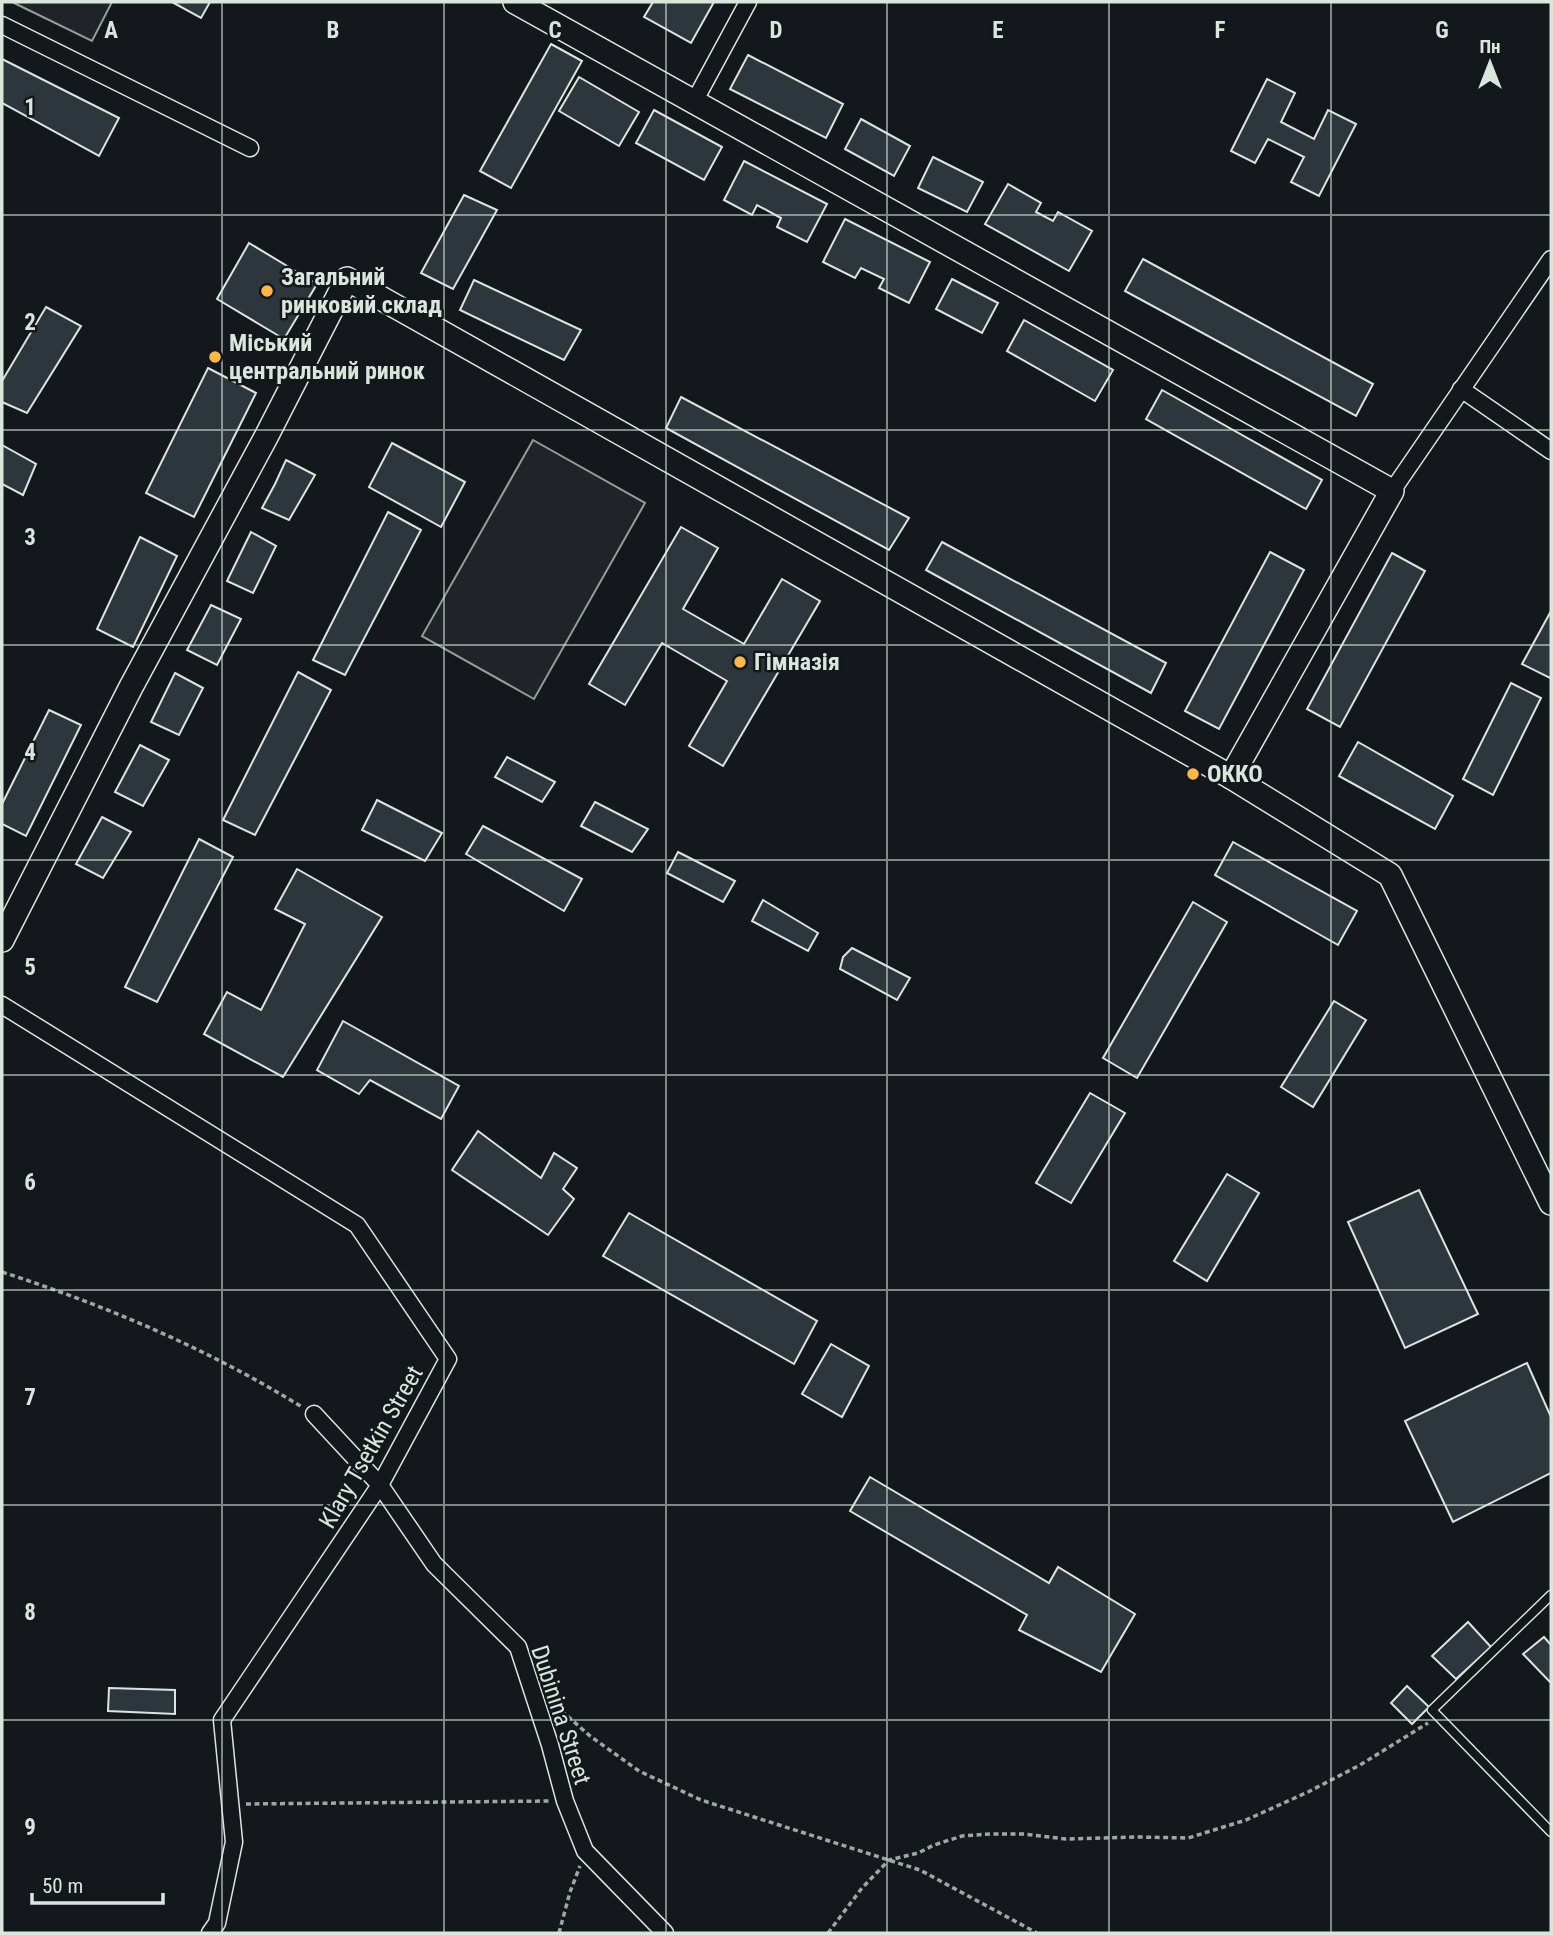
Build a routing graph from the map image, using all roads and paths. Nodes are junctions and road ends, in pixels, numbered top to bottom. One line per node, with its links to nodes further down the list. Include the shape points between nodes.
1 (515, 2): 4 (street)
2 (748, 2): 4 (street)
3 (2, 25): 5 (street)
4 (694, 102): 9 (street)
5 (250, 148)
6 (1551, 259): 7 (street)
7 (1461, 389): 8 (street); 9 (street)
8 (1551, 452)
9 (1392, 491): 10 (street)
10 (1231, 776): 11 (street, via 347,279); 13 (street, via 1390,875)
11 (2, 940)
12 (2, 1006): 16 (street, Klary Tsetkin Street, via 357,1224 448,1359)
13 (1551, 1203)
14 (2, 1272): 15 (path, via 167,1334)
15 (314, 1414): 16 (street, Dubinina Street)
16 (380, 1485): 18 (street, Dubinina Street, via 434,1564 518,1647); 21 (street, Klary Tsetkin Street, via 222,1720)
17 (1551, 1595): 19 (lane, via 1432,1710)
18 (530, 1682): 20 (street, Dubinina Street); 24 (path, via 590,1736 639,1771 701,1800)
19 (1438, 1716): 22 (lane); 24 (path, via 1308,1792 1246,1820 1188,1838 962,1836)
20 (565, 1801): 21 (path); 23 (street, Dubinina Street)
21 (230, 1804): 25 (street, Klary Tsetkin Street, via 234,1842 217,1923)
22 (1551, 1832)
23 (585, 1850): 26 (path); 27 (street)
24 (889, 1860): 28 (path); 29 (path, via 920,1870)
25 (210, 1933)
26 (559, 1933)
27 (665, 1933)
28 (828, 1933)
29 (1037, 1933)

